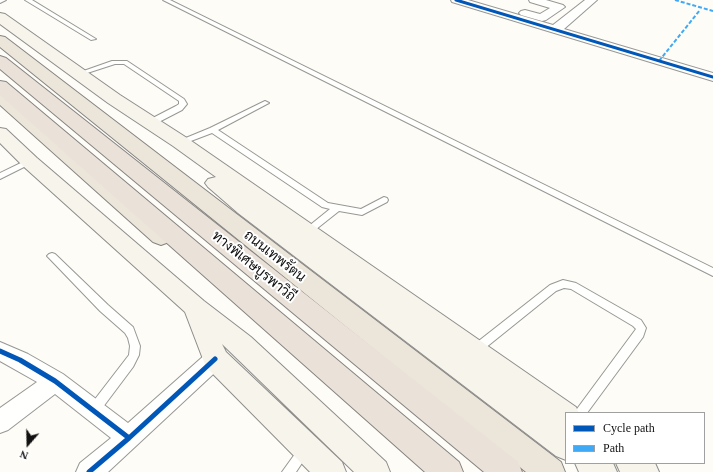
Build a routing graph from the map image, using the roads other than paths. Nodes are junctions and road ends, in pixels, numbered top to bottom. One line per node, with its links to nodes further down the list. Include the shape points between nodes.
1 (3, 0): 7 (lane)
2 (28, 0): 11 (lane)
3 (166, 0): 30 (lane)
4 (456, 0): 8 (street)
5 (534, 0): 8 (street, via 559,8 542,18)
6 (592, 0): 10 (street)
7 (0, 1)
8 (487, 3): 10 (street)
9 (0, 17): 14 (main road)
10 (555, 30): 15 (street)
11 (93, 39)
12 (0, 40): 52 (highway, ถนนเทพรัตน)
13 (0, 61): 51 (highway, ทางพิเศษบูรพาวิถี)
14 (78, 74): 18 (main road); 20 (lane, via 114,62 125,62 182,100 183,104 179,108)
15 (713, 76)
16 (0, 86): 50 (highway, ทางพิเศษบูรพาวิถี)
17 (0, 96): 49 (highway)
18 (114, 100): 20 (main road); 41 (main road, via 245,208)
19 (265, 103): 21 (lane)
20 (150, 123): 23 (main road)
21 (213, 130): 23 (lane); 27 (lane, via 325,205)
22 (0, 133): 24 (main road)
23 (180, 142): 28 (main road)
24 (30, 162): 25 (lane); 31 (main road)
25 (0, 176)
26 (384, 200): 27 (lane, via 362,212)
27 (337, 208): 28 (lane)
28 (307, 232): 33 (main road)
29 (52, 256): 36 (lane, via 129,330 133,338 134,355)
30 (713, 272)
31 (195, 307): 34 (main road); 48 (main road, via 242,345)
32 (0, 351): 35 (street)
33 (474, 351): 37 (lane, via 553,288 563,284 573,286 638,323 641,328 639,334); 38 (main road)
34 (214, 359): 40 (street); 42 (main road)
35 (55, 381): 36 (street); 39 (street)
36 (93, 411): 40 (street)
37 (581, 412)
38 (565, 415)
39 (0, 422)
40 (129, 438): 45 (street)
41 (565, 445)
42 (307, 448): 46 (lane); 47 (main road)
43 (591, 464): 53 (main road)
44 (633, 464): 54 (main road)
45 (90, 472)
46 (288, 472)
47 (331, 472)
48 (375, 472)
49 (428, 472)
50 (448, 472)
51 (507, 472)
52 (550, 472)
53 (602, 472)
54 (644, 472)

